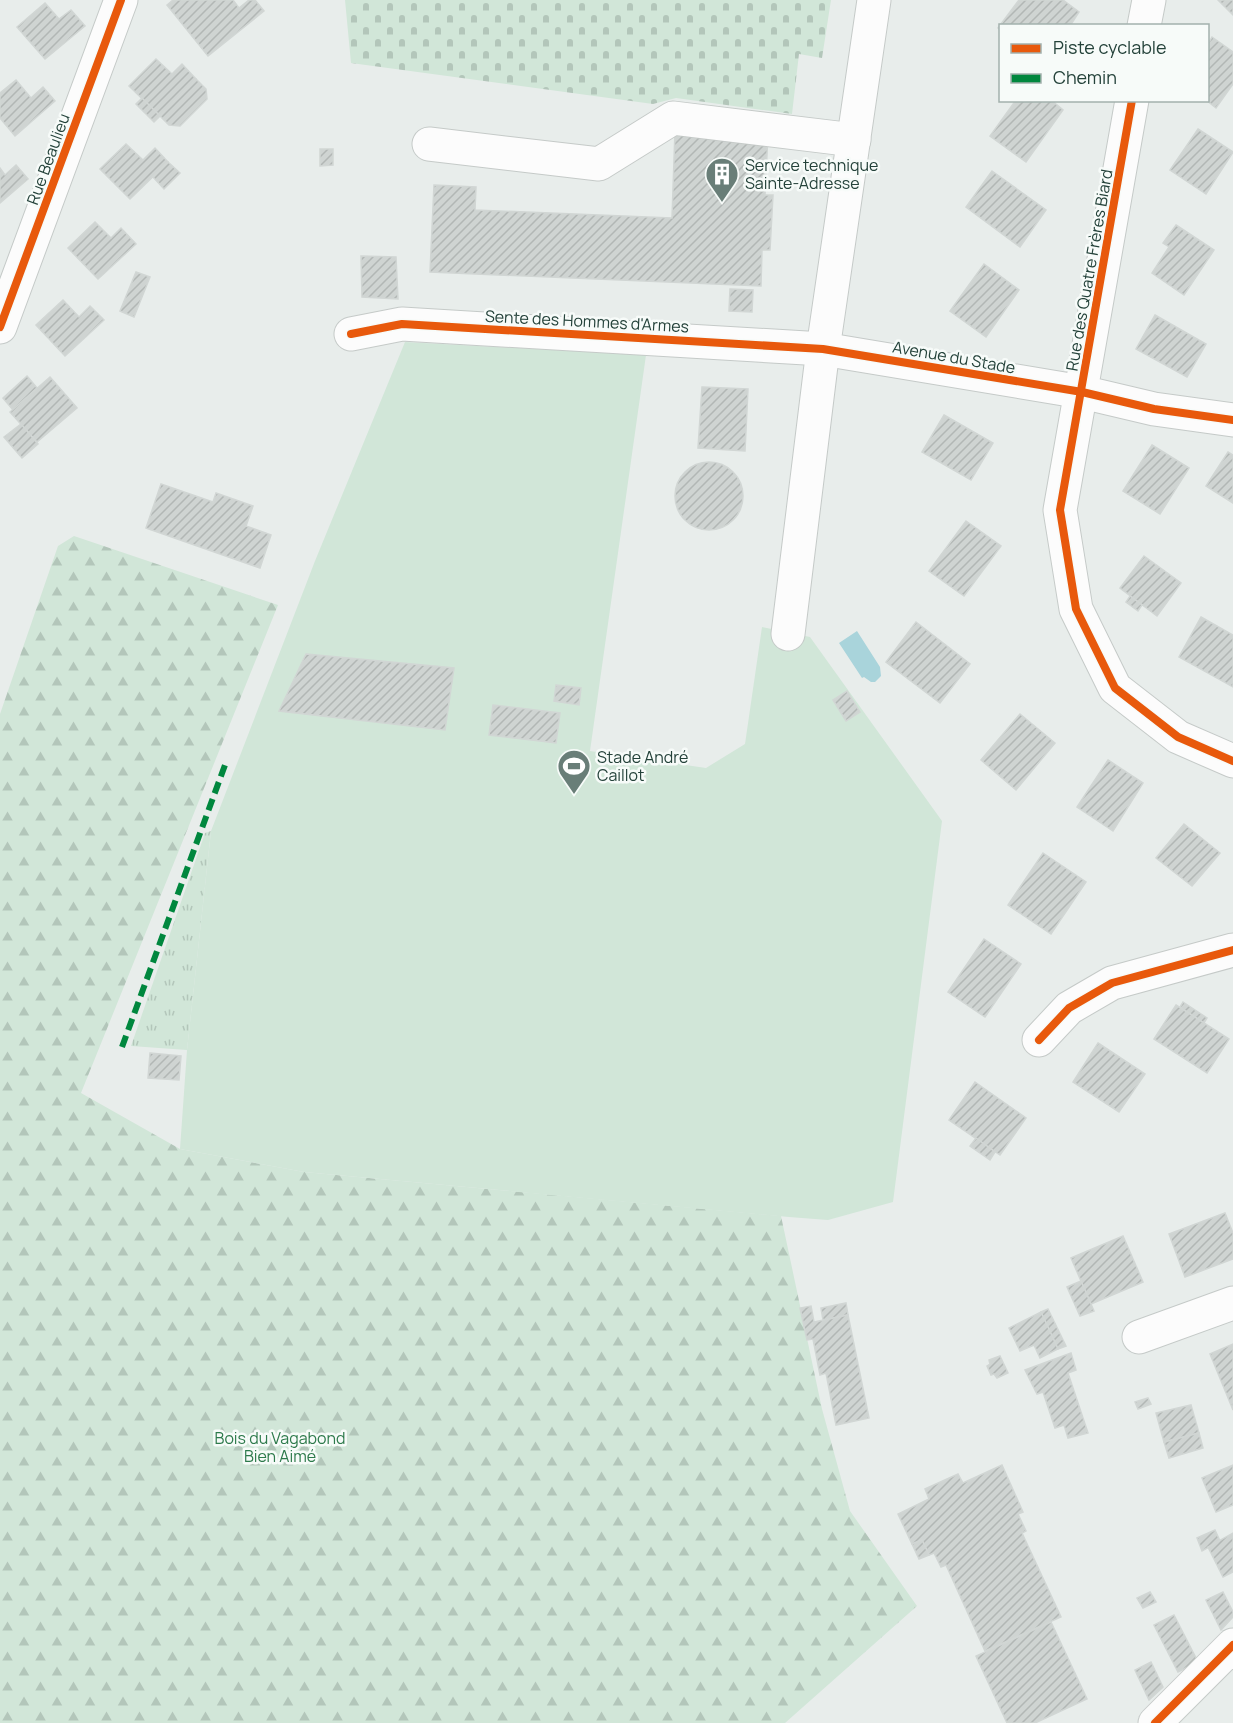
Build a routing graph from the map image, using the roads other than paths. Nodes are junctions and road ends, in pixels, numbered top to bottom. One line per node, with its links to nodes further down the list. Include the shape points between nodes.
1 (121, 0): 8 (street, Rue Beaulieu)
2 (874, 0): 6 (street)
3 (1149, 0): 4 (street)
4 (1144, 24)
5 (1132, 102): 11 (street, Rue des Quatre Frères Biard)
6 (854, 140): 7 (street, via 673,118 599,164); 10 (street)
7 (429, 144)
8 (0, 327)
9 (351, 334): 10 (street, Sente des Hommes d'Armes, via 402,324)
10 (822, 349): 11 (street, Avenue du Stade); 13 (street)
11 (1082, 392): 12 (street, Avenue du Stade, via 1154,409); 14 (street, Rue des Quatre Frères Biard, via 1060,510 1076,609 1115,688 1178,737)
12 (1233, 420)
13 (788, 634)
14 (1233, 761)
15 (1233, 950): 16 (street, via 1112,983 1069,1008)
16 (1039, 1040)
17 (1233, 1303): 18 (street)
18 (1139, 1337)
19 (1233, 1645): 20 (street)
20 (1155, 1723)

